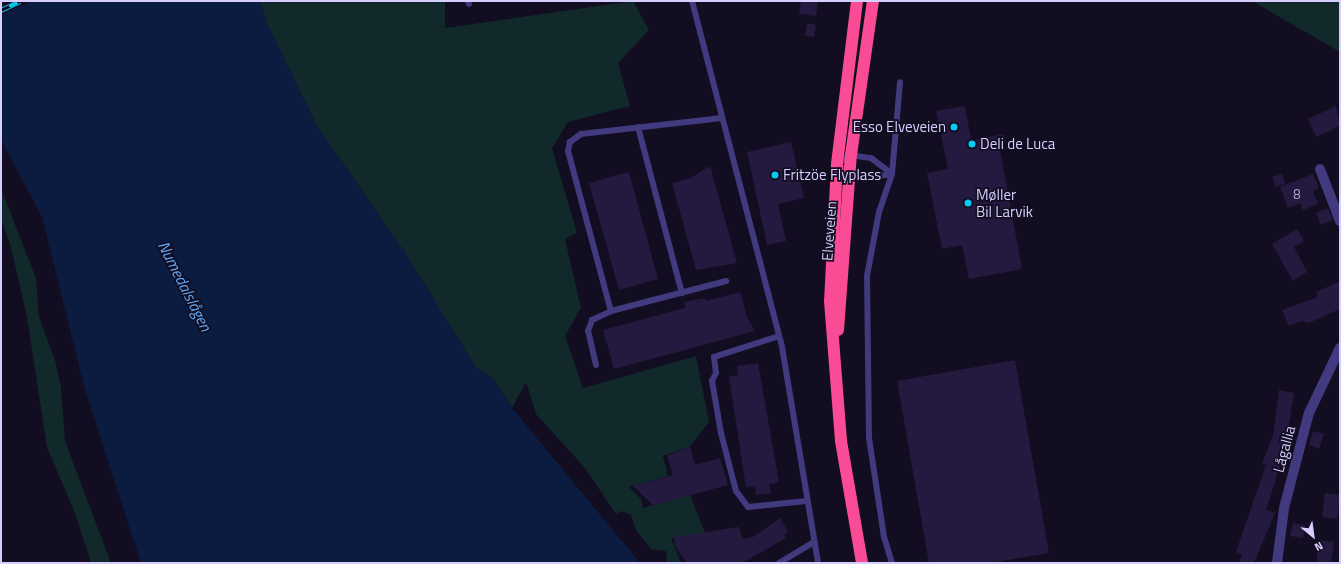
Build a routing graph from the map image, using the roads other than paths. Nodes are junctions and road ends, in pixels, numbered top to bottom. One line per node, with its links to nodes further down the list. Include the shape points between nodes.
1 (692, 1): 5 (lane)
2 (857, 1): 8 (highway, Elveveien)
3 (873, 1): 7 (highway, Elveveien)
4 (900, 82): 11 (lane)
5 (722, 118): 6 (lane); 16 (lane)
6 (638, 127): 14 (lane); 15 (lane, via 581,134 570,142 568,151)
7 (851, 155): 8 (lane); 10 (highway, Elveveien); 11 (lane, via 871,158)
8 (837, 164): 10 (lane); 19 (highway, Elveveien, via 830,301)
9 (1320, 169): 12 (street)
10 (849, 174): 11 (lane, via 867,178); 19 (highway, Elveveien)
11 (892, 174): 25 (lane, via 879,212 867,276 868,438 884,537)
12 (1340, 221)
13 (726, 281): 14 (lane)
14 (682, 293): 15 (lane)
15 (611, 311): 18 (lane, via 592,320 588,331)
16 (779, 336): 20 (lane); 20 (lane, via 714,357 716,373 712,381 736,491 748,507)
17 (1340, 348): 26 (street, Lågallia, via 1309,413 1284,508)
18 (596, 365)
19 (836, 369): 24 (highway, Elveveien, via 846,477)
20 (807, 501): 21 (lane)
21 (814, 542): 22 (lane); 23 (lane)
22 (779, 563)
23 (818, 563)
24 (862, 563)
25 (892, 563)
26 (1278, 563)

